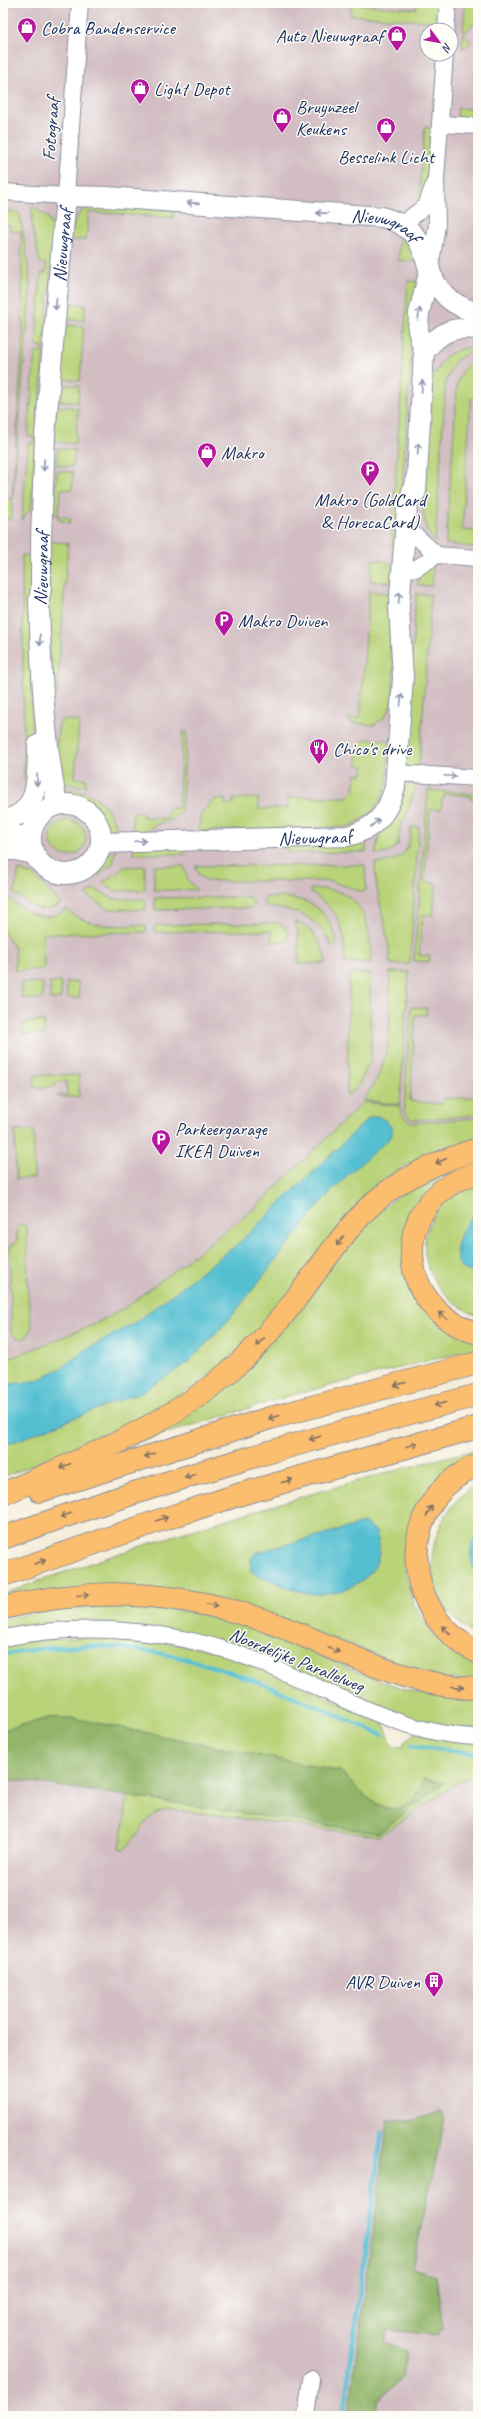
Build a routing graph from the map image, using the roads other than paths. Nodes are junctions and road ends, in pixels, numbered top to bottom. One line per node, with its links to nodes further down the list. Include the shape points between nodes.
1 (80, 3): 9 (street, Fotograaf)
2 (448, 3): 3 (street)
3 (447, 22)
4 (444, 62): 5 (street)
5 (440, 124): 6 (street); 7 (street)
6 (478, 126)
7 (436, 178): 10 (street, via 429,200 420,211); 11 (street, via 437,225)
8 (3, 192): 9 (street)
9 (66, 196): 10 (street, Nieuwgraaf, one-way to 9, via 382,218); 21 (street, Nieuwgraaf, one-way to 21, via 45,436 39,601)
10 (402, 224): 11 (street, Nieuwgraaf, via 421,242)
11 (430, 269): 12 (street, Nieuwgraaf, via 436,283 448,298 465,309); 14 (street, Nieuwgraaf, one-way to 11, via 418,330 419,314)
12 (478, 313)
13 (478, 329): 14 (street, via 452,329 445,332)
14 (424, 352): 15 (street, Nieuwgraaf, one-way to 14)
15 (416, 478): 16 (street, Nieuwgraaf); 20 (street, Nieuwgraaf, one-way to 15, via 399,607 407,508)
16 (416, 536): 17 (street); 19 (street, Nieuwgraaf)
17 (438, 555): 18 (street); 19 (street)
18 (478, 558)
19 (415, 569): 20 (street, Nieuwgraaf, via 408,663)
20 (403, 678): 22 (street, Nieuwgraaf, one-way to 20)
21 (42, 685): 24 (street, Nieuwgraaf, via 51,774); 25 (street, Nieuwgraaf, one-way to 25, via 36,789 29,806 21,814)
22 (396, 773): 23 (street, one-way to 23); 27 (street, Nieuwgraaf, one-way to 22, via 357,834 370,827 387,810 392,801)
23 (478, 778)
24 (57, 804): 27 (street, via 77,805 93,816 100,829); 28 (street, via 36,820)
25 (3, 820)
26 (3, 836): 28 (street)
27 (101, 843): 28 (street, via 90,864 73,873 54,872 46,868)
28 (33, 845): 29 (street)
29 (3, 850)
30 (478, 1149): 37 (highway, one-way to 37, via 416,1172 381,1198 353,1223 268,1335 199,1396 141,1432)
31 (478, 1173): 32 (highway, one-way to 31, via 457,1326 429,1304 417,1279 412,1255 413,1235 418,1219 427,1204 454,1181)
32 (478, 1333)
33 (478, 1363): 38 (highway, one-way to 38, via 270,1418 78,1477)
34 (478, 1395): 39 (highway, one-way to 39, via 314,1438 78,1511)
35 (478, 1428): 40 (highway, one-way to 35, via 234,1497)
36 (478, 1465): 43 (highway, one-way to 36, via 459,1642 443,1628 424,1598 416,1570 420,1530 429,1509 443,1489 461,1474)
37 (3, 1494)
38 (3, 1505)
39 (3, 1538)
40 (3, 1575)
41 (3, 1608): 44 (highway, one-way to 44, via 59,1597 94,1594 188,1600 231,1610 277,1626 409,1678 441,1686)
42 (3, 1638): 45 (street, Noordelijke Parallelweg, via 56,1630 95,1629 163,1636 230,1651 264,1663 404,1724 459,1737)
43 (478, 1652)
44 (478, 1688)
45 (478, 1737)
46 (311, 2379): 47 (street)
47 (306, 2416)

